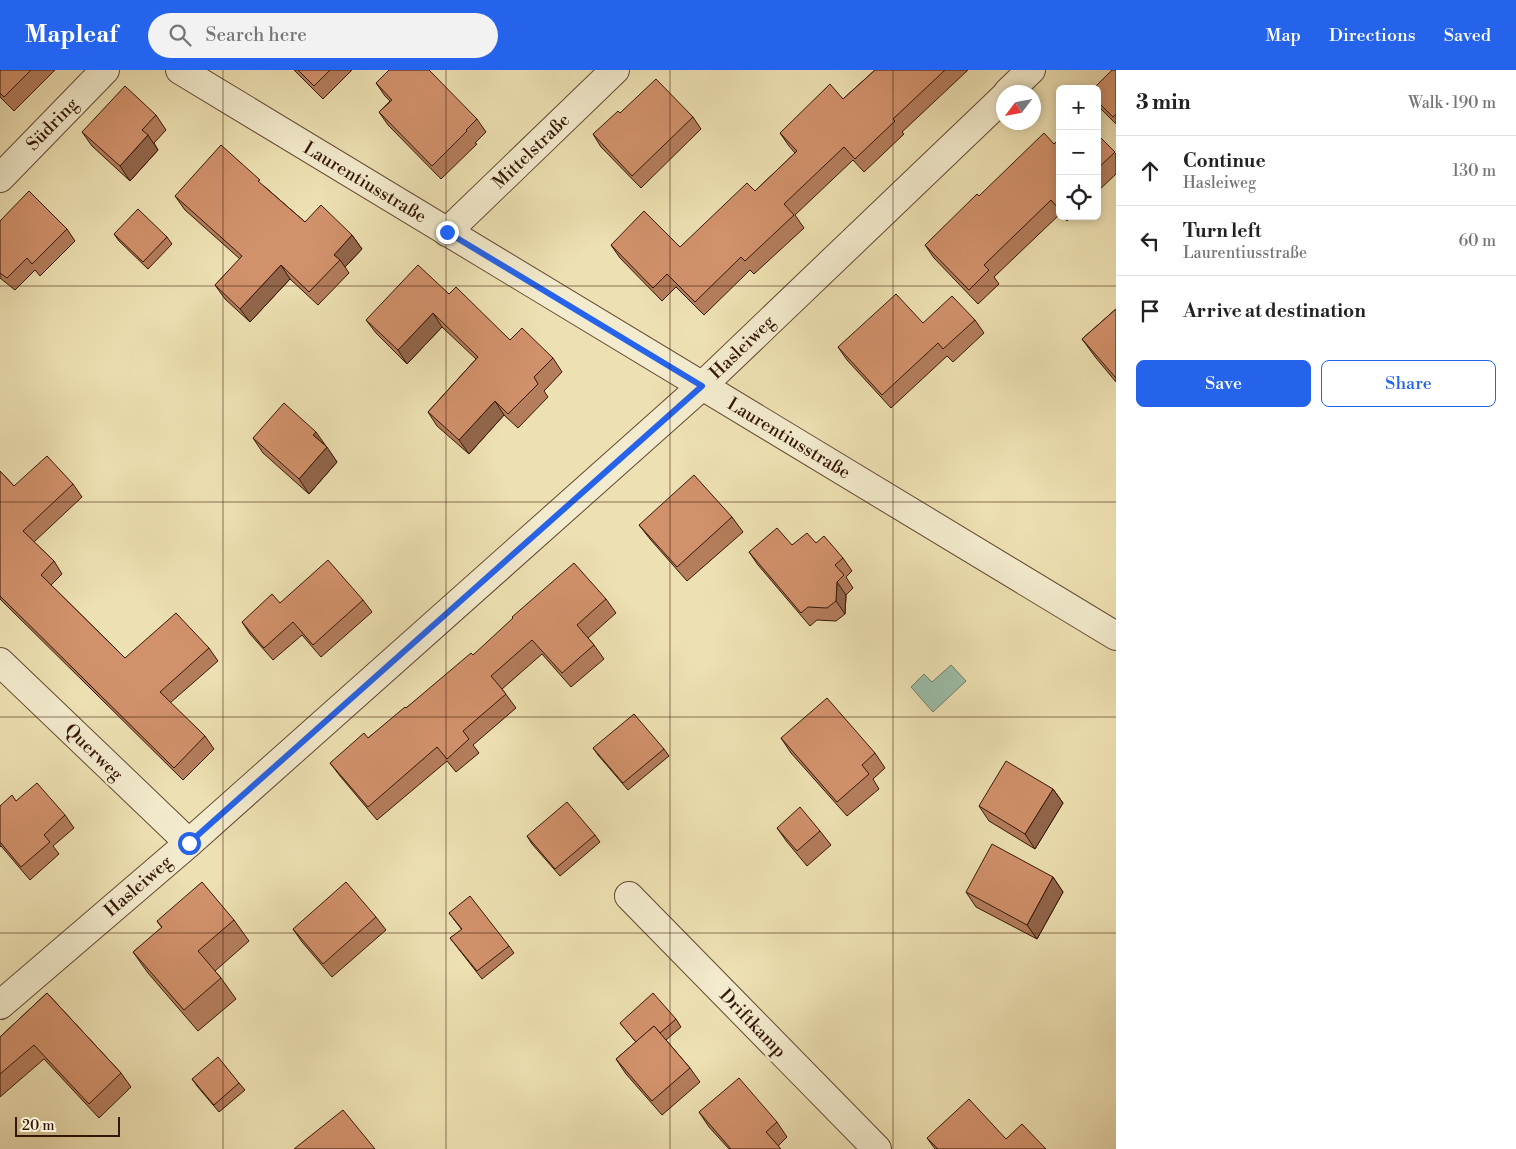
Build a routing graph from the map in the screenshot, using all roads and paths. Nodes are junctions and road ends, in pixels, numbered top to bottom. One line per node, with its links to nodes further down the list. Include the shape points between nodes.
1 (105, 70): 7 (street, Südring)
2 (180, 70): 8 (street, Laurentiusstraße)
3 (615, 70): 8 (street, Mittelstraße)
4 (1032, 70): 5 (street)
5 (1016, 85)
6 (996, 105): 9 (street, Hasleiweg)
7 (0, 178)
8 (447, 232): 9 (street, Laurentiusstraße)
9 (702, 386): 10 (street, Laurentiusstraße); 12 (street, Hasleiweg)
10 (1116, 636)
11 (0, 662): 12 (street, Querweg)
12 (189, 843): 14 (street, Hasleiweg)
13 (629, 896): 15 (street, Driftkamp)
14 (0, 1005)
15 (877, 1149)

